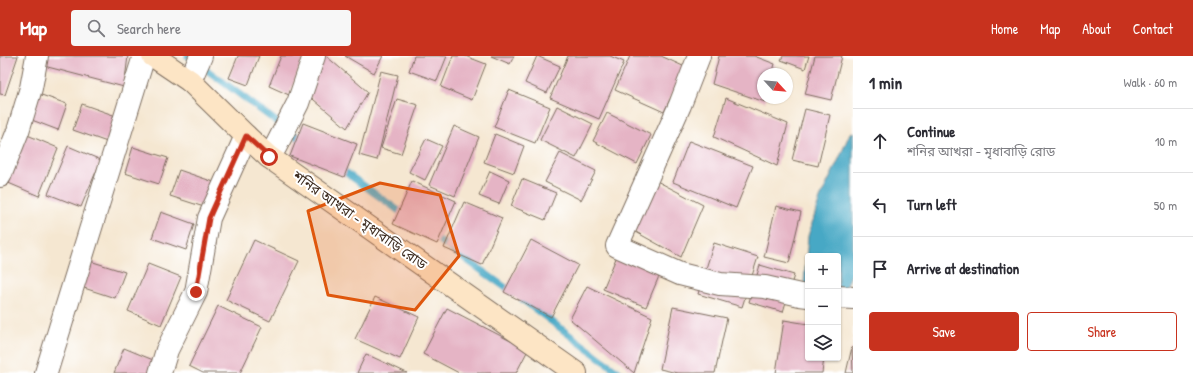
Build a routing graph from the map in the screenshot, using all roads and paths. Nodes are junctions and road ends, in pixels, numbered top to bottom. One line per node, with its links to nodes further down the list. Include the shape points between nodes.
1 (37, 56): 10 (street, via 20,124)
2 (144, 56): 14 (street)
3 (153, 56): 7 (main road, শনির আখরা - মৃধাবাড়ি রোড)
4 (201, 56): 7 (street)
5 (314, 56): 9 (street, via 298,103)
6 (700, 56): 11 (street, via 617,246 680,274 720,284 764,287)
7 (190, 80): 8 (main road, শনির আখরা - মৃধাবাড়ি রোড)
8 (246, 136): 9 (main road, শনির আখরা - মৃধাবাড়ি রোড); 15 (street, via 209,218 196,292 167,350)
9 (273, 151): 16 (main road, শনির আখরা - মৃধাবাড়ি রোড)
10 (0, 176)
11 (805, 295)
12 (841, 297): 13 (street)
13 (853, 298)
14 (46, 373)
15 (160, 373)
16 (576, 373)

